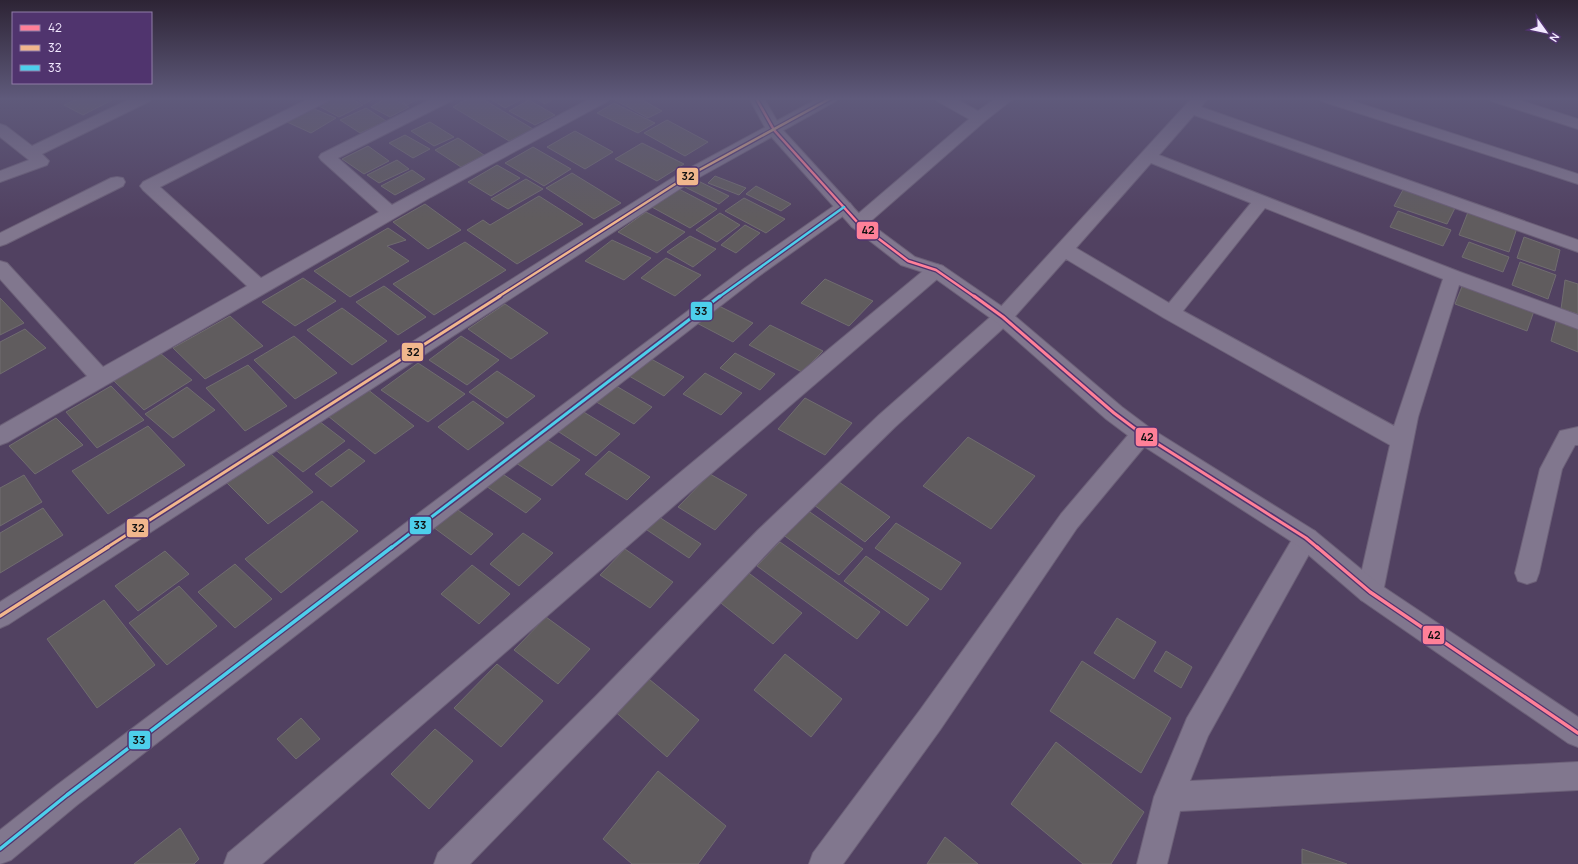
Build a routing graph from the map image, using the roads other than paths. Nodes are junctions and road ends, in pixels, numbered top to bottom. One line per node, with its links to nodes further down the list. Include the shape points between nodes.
1 (11, 138): 12 (street)
2 (61, 138): 12 (street)
3 (243, 138): 26 (street, via 149,186)
4 (365, 138): 18 (street, via 327,157)
5 (529, 138): 18 (street)
6 (759, 138): 38 (street, via 683,179)
7 (782, 138): 19 (street)
8 (953, 138): 19 (street)
9 (1164, 138): 13 (street)
10 (1288, 138): 21 (street)
11 (1453, 138): 15 (street)
12 (30, 153): 14 (street, via 41,161)
13 (1148, 156): 17 (street); 22 (street)
14 (0, 177)
15 (1578, 178)
16 (117, 182): 20 (street)
17 (1262, 201): 25 (street); 27 (street)
18 (391, 213): 26 (street)
19 (851, 215): 24 (street, via 908,261); 42 (street, via 752,272 67,795)
20 (0, 240)
21 (1578, 246)
22 (1064, 249): 27 (street); 28 (street)
23 (0, 267): 30 (street)
24 (936, 270): 28 (street); 43 (street)
25 (1453, 276): 29 (street); 34 (street, via 1407,417)
26 (260, 288): 30 (street)
27 (1171, 313): 34 (street)
28 (1003, 317): 31 (street); 44 (street, via 887,421 767,536 605,706)
29 (1578, 322)
30 (101, 378): 32 (street)
31 (1142, 434): 35 (street); 45 (street, via 1069,521 930,720)
32 (0, 436)
33 (1578, 436): 36 (street, via 1568,438 1551,469)
34 (1402, 441): 37 (street)
35 (1306, 538): 37 (street); 41 (street, via 1197,728)
36 (1527, 573)
37 (1370, 592): 39 (street)
38 (0, 616)
39 (1578, 733)
40 (1578, 776): 41 (street)
41 (1169, 797): 46 (street)
42 (0, 849)
43 (239, 864)
44 (449, 864)
45 (824, 864)
46 (1152, 864)

